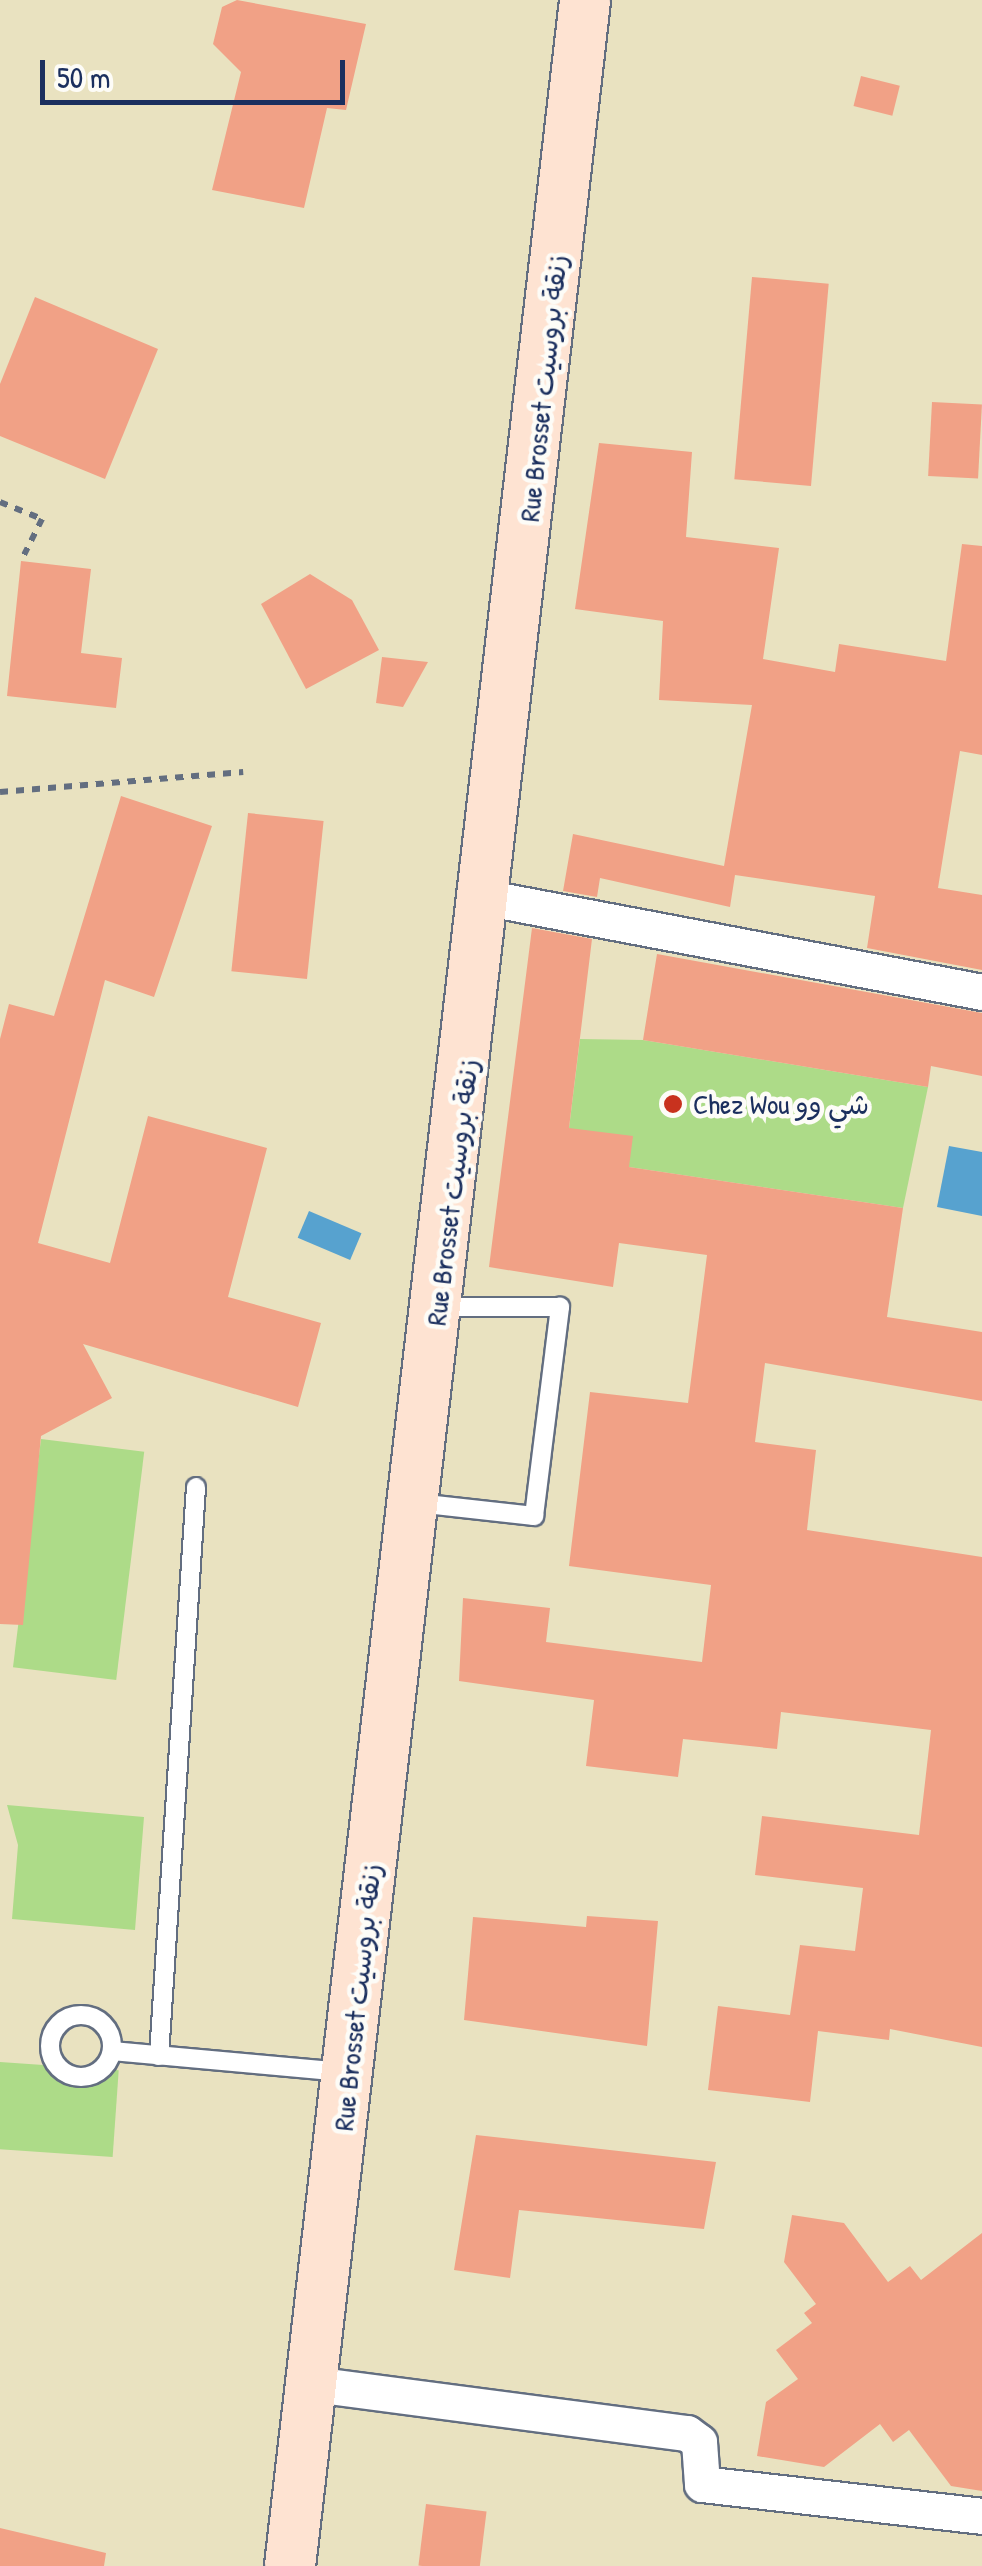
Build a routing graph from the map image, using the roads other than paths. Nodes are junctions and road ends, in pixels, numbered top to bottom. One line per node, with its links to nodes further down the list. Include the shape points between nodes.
1 (586, 0): 2 (main road, Rue Brosset زنقة بروسيت)
2 (488, 898): 3 (street); 4 (main road, Rue Brosset زنقة بروسيت)
3 (982, 992)
4 (439, 1308): 6 (main road, Rue Brosset زنقة بروسيت); 6 (lane, via 560,1307 534,1516)
5 (196, 1487): 8 (lane)
6 (412, 1502): 9 (main road, Rue Brosset زنقة بروسيت)
7 (112, 2052): 8 (lane)
8 (159, 2056): 9 (lane)
9 (348, 2072): 10 (main road, Rue Brosset زنقة بروسيت)
10 (313, 2384): 11 (street, via 687,2433 698,2442 702,2484); 12 (main road, Rue Brosset زنقة بروسيت)
11 (982, 2516)
12 (290, 2566)

